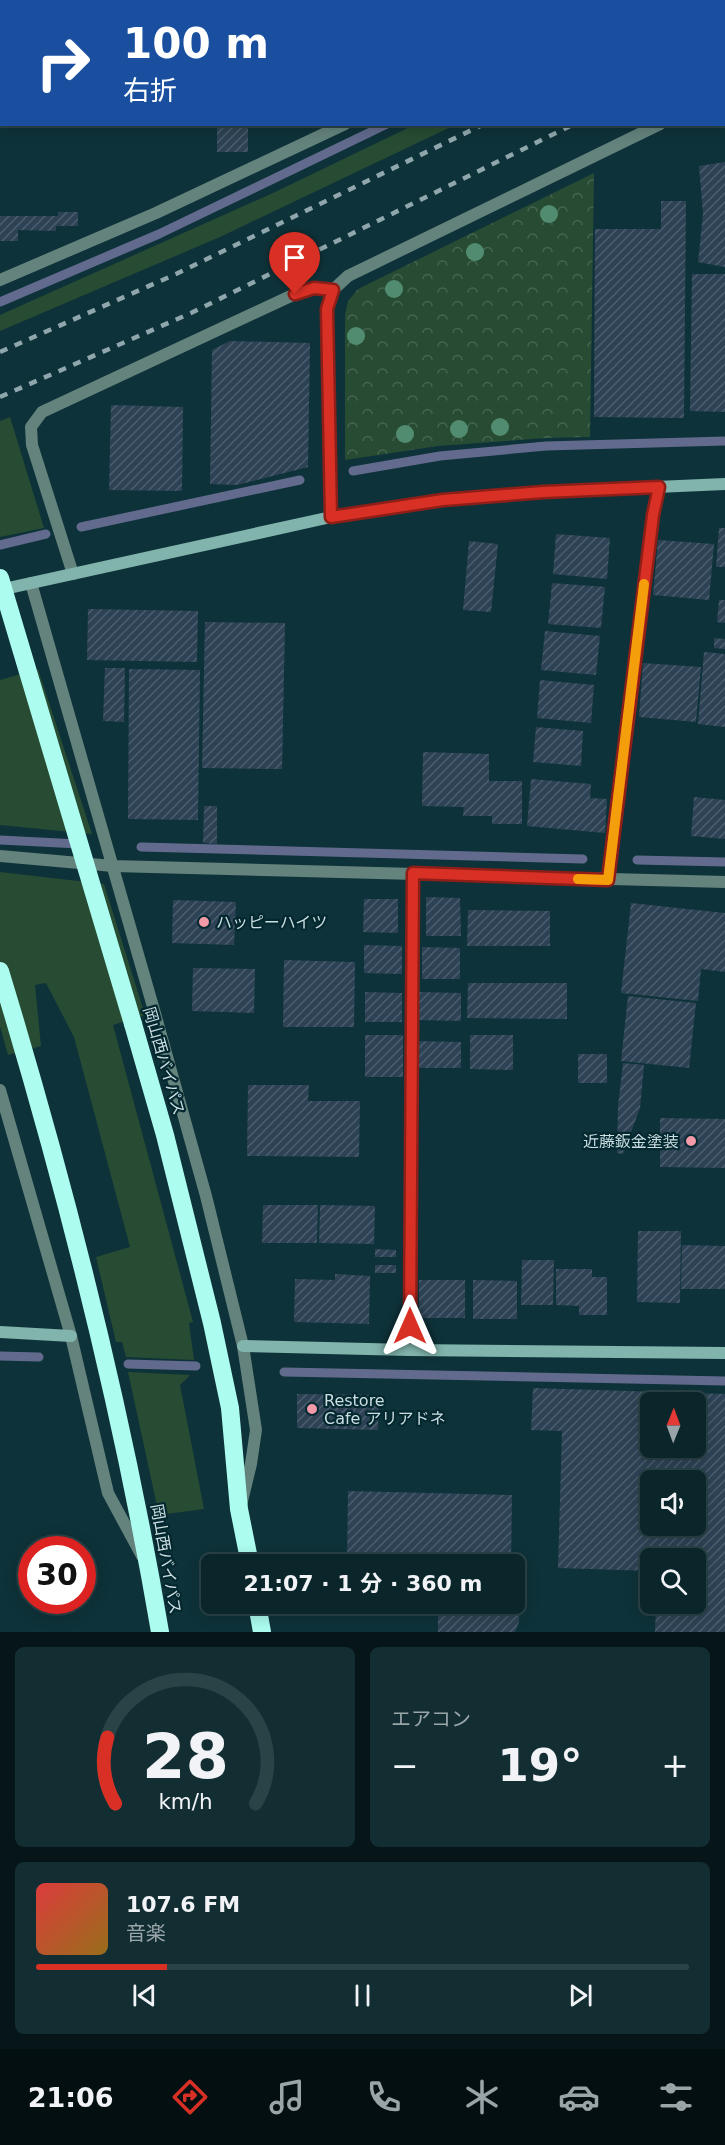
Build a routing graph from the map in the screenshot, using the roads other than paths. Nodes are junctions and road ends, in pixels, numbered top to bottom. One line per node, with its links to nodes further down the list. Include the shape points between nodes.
1 (341, 126): 3 (street, via 156,213)
2 (656, 126): 4 (street, via 348,276)
3 (0, 280)
4 (333, 290): 7 (street, via 327,309); 8 (street, via 314,288 295,294 42,412 31,427 32,445)
5 (725, 484): 6 (street)
6 (659, 487): 7 (street, via 443,500); 15 (street)
7 (331, 517): 8 (street)
8 (73, 574): 10 (street)
9 (0, 578): 24 (highway, 岡山西バイパス, bridge, via 165,1135 230,1408)
10 (31, 583): 11 (street); 13 (street)
11 (0, 590)
12 (0, 856): 13 (street)
13 (113, 866): 14 (street); 21 (street, via 206,1196)
14 (413, 873): 15 (street); 22 (street)
15 (608, 880): 16 (street)
16 (725, 882)
17 (0, 970): 26 (highway, 岡山西バイパス, via 91,1296)
18 (0, 1090): 20 (street)
19 (0, 1332): 20 (street)
20 (71, 1335): 26 (street, via 108,1493)
21 (243, 1346): 22 (street); 24 (street, via 256,1430)
22 (410, 1350): 23 (street)
23 (725, 1353)
24 (239, 1509): 25 (highway, 岡山西バイパス)
25 (248, 1554)
26 (148, 1567): 28 (highway, 岡山西バイパス)
27 (259, 1614): 29 (highway)
28 (159, 1632)
29 (262, 1632)

